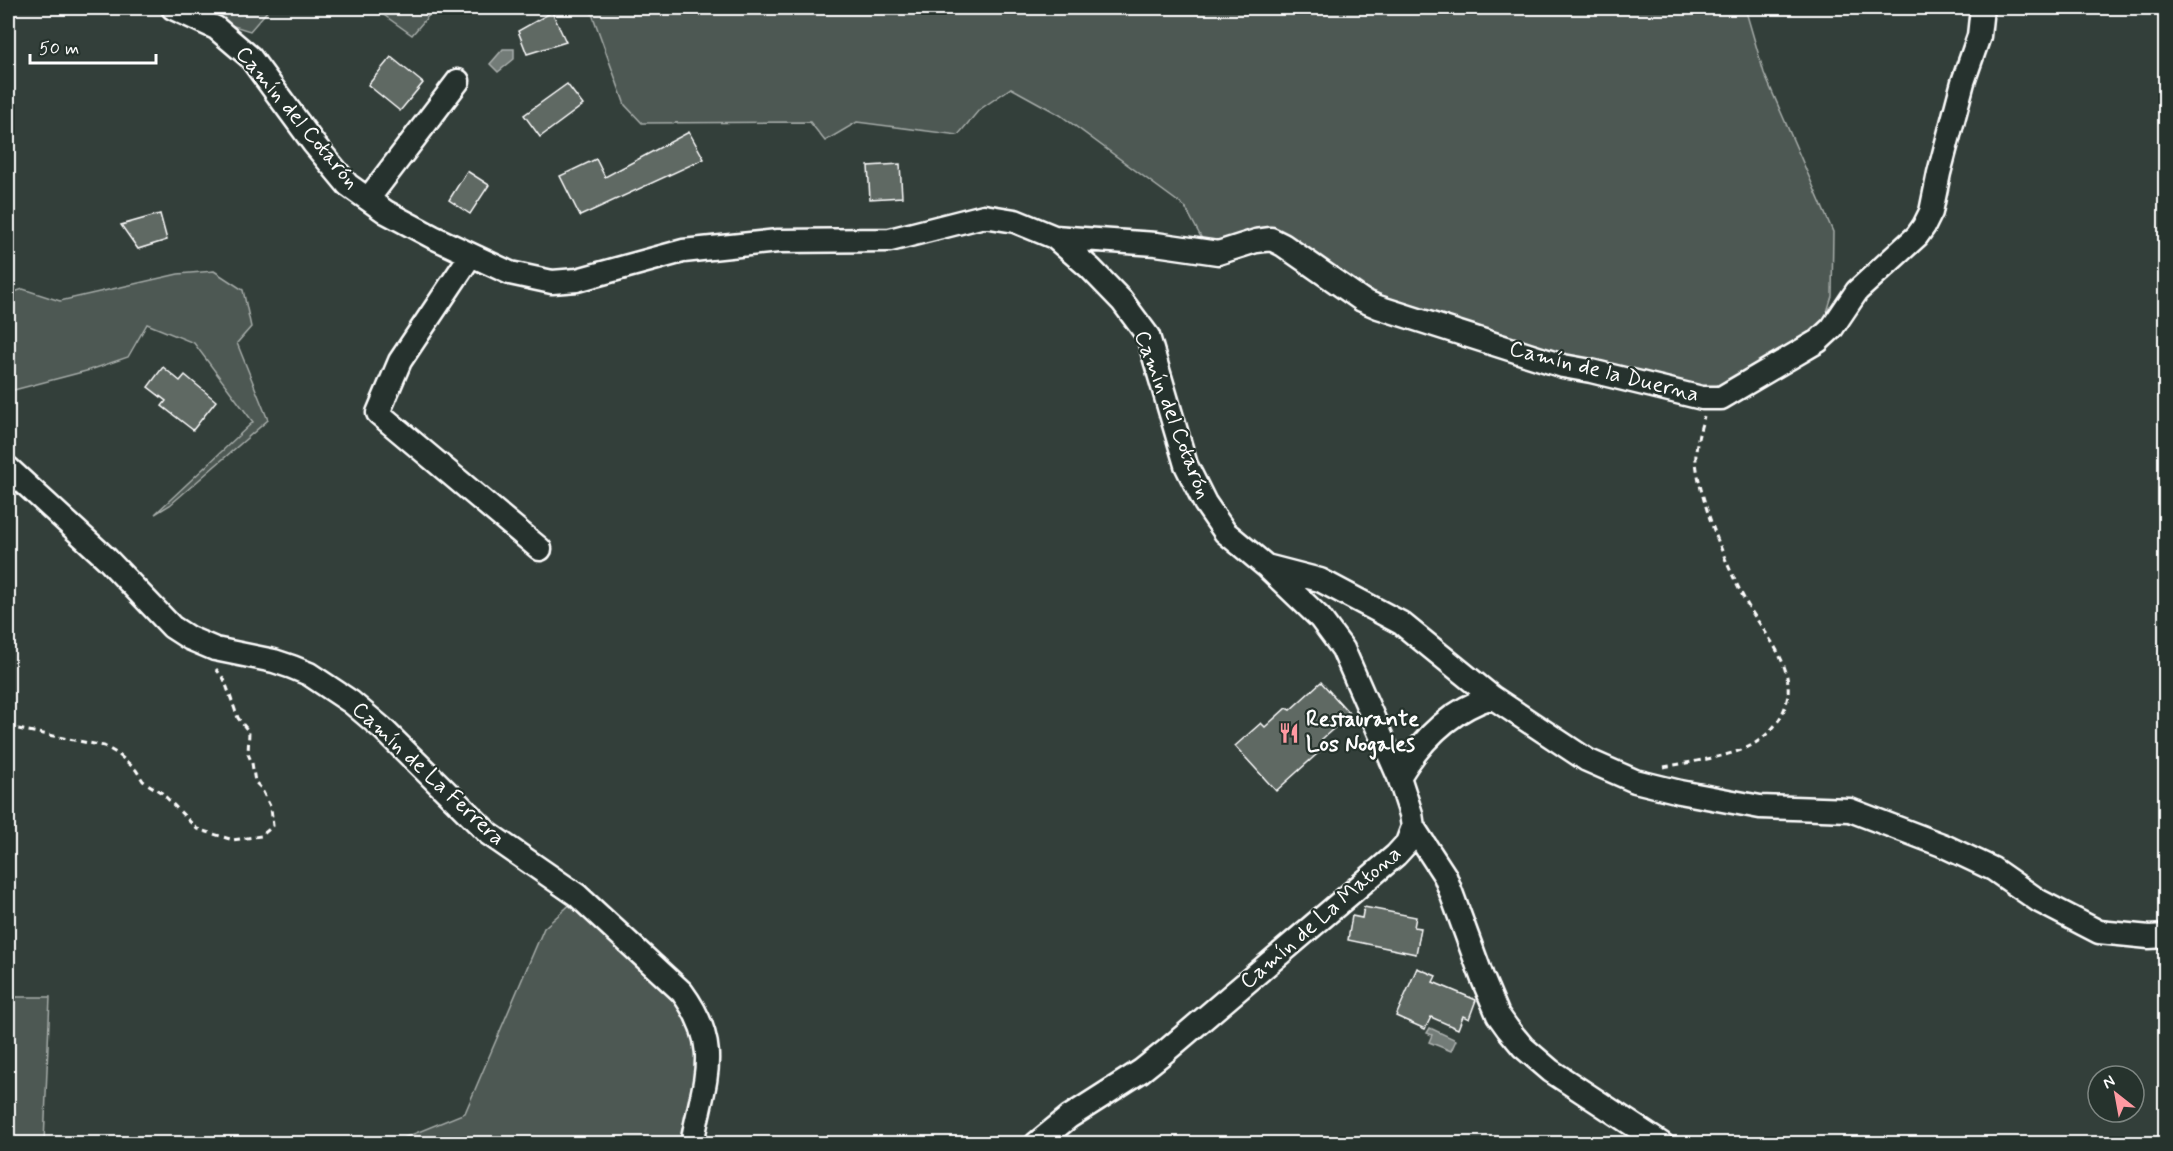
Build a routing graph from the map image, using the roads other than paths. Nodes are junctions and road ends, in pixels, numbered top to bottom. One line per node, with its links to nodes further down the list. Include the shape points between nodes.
1 (173, 8): 4 (street, Camín del Cotarón, via 216,28 250,57 348,185)
2 (1982, 8): 5 (street, Camín de la Duerna, via 1979,36 1924,226 1857,291 1832,328 1818,341 1721,398 1702,398 1563,366 1378,308 1270,239 1218,253)
3 (458, 81): 4 (street)
4 (368, 199): 6 (street, Camín del Cotarón)
5 (1054, 237): 6 (street, Camín del Cotarón, via 1015,221 984,216 890,240 778,241 683,251 577,280 552,282 510,273); 9 (street, Camín del Cotarón, via 1122,301 1148,336 1186,465 1204,503 1225,532)
6 (471, 255): 8 (street, via 400,361 378,413)
7 (8, 468): 14 (street, Camín de La Ferrera, via 107,559 172,627 215,649 292,667 351,702 489,834 577,895 682,992 703,1026 708,1045 706,1078)
8 (540, 549)
9 (1266, 566): 10 (street, Camín del Cotarón, via 1320,580 1401,623); 11 (street, Camín de La Matona, via 1320,618 1342,649)
10 (1492, 697): 11 (street, via 1475,702 1432,733); 13 (street, Camín del Cotarón, via 1587,760 1635,781 1760,807 1850,810 1993,869 2039,901 2098,932)
11 (1399, 777): 12 (street, Camín de La Matona)
12 (1413, 827): 15 (street, Camín de La Matona, via 1407,843 1396,855 1166,1051); 16 (street, via 1445,876 1482,977 1508,1029 1551,1071)
13 (2166, 936)
14 (692, 1143)
15 (1036, 1143)
16 (1662, 1143)

